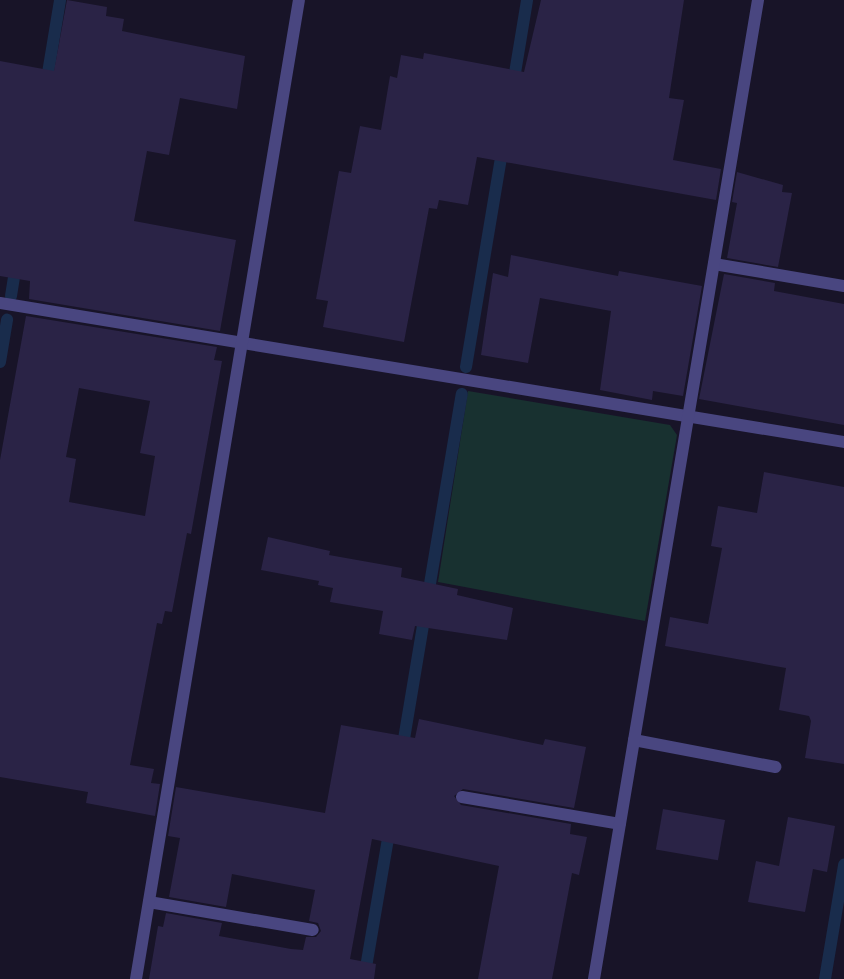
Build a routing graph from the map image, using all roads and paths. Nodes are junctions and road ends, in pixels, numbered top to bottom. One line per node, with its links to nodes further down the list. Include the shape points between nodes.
1 (299, 0): 6 (street)
2 (758, 0): 3 (street)
3 (714, 264): 4 (street); 7 (street)
4 (844, 286)
5 (0, 303): 6 (street)
6 (242, 343): 7 (street); 13 (street)
7 (688, 416): 8 (street); 9 (street)
8 (844, 442)
9 (634, 740): 10 (street); 12 (street)
10 (775, 767)
11 (462, 797): 12 (street)
12 (620, 824): 16 (street)
13 (148, 902): 14 (street); 15 (street)
14 (314, 930)
15 (136, 979)
16 (594, 979)

